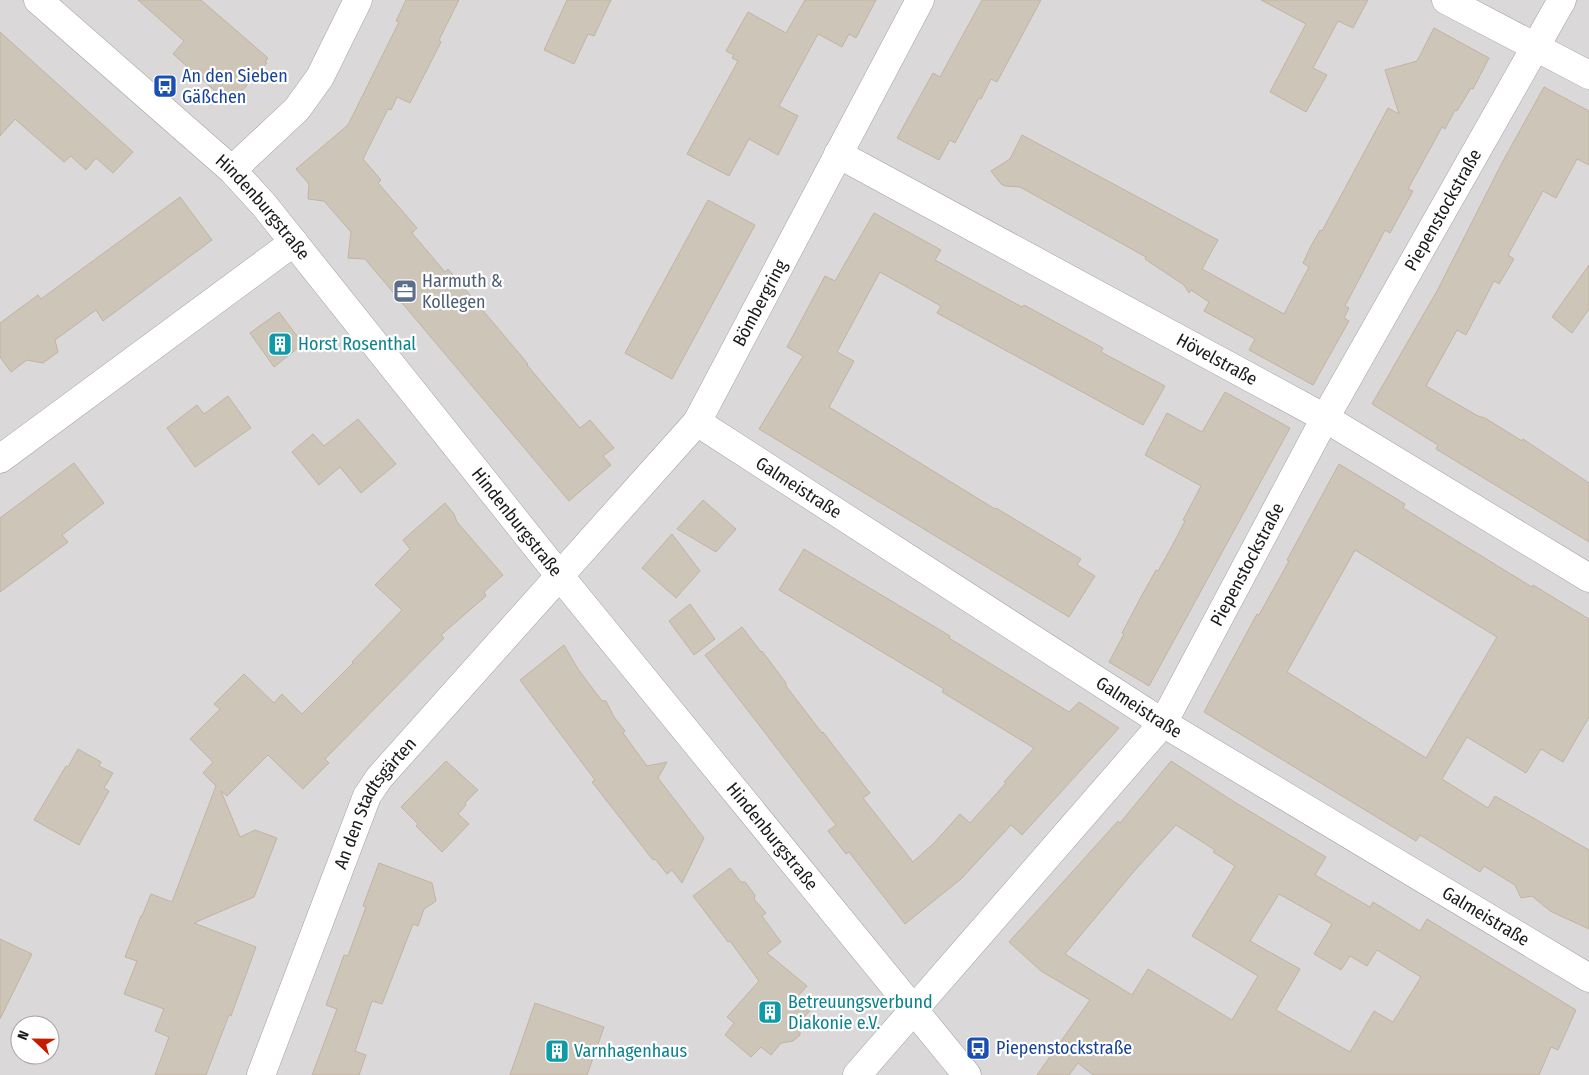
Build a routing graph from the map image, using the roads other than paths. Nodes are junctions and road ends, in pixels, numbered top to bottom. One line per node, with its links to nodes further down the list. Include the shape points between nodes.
1 (38, 0): 9 (street, Hindenburgstraße)
2 (358, 0): 9 (street, via 320,77 296,108)
3 (920, 0): 8 (street, Bömbergring)
4 (1446, 0): 6 (street)
5 (1562, 0): 6 (street, Piepenstockstraße)
6 (1536, 47): 7 (street); 11 (street, Piepenstockstraße)
7 (1589, 75)
8 (838, 154): 11 (street, Hövelstraße); 12 (street, Bömbergring)
9 (232, 170): 10 (street, Hindenburgstraße)
10 (294, 242): 13 (street); 14 (street, Hindenburgstraße)
11 (1325, 418): 15 (street, Hövelstraße); 16 (street, Piepenstockstraße)
12 (697, 422): 14 (street, Bömbergring); 16 (street, Galmeistraße)
13 (0, 460)
14 (559, 575): 18 (street, Hindenburgstraße); 19 (street, An den Stadtsgärten, via 379,778 367,796)
15 (1589, 578)
16 (1163, 722): 17 (street, Galmeistraße); 18 (street, Piepenstockstraße)
17 (1589, 978)
18 (915, 1010): 20 (street, Piepenstockstraße); 21 (street, Hindenburgstraße)
19 (261, 1075)
20 (858, 1075)
21 (967, 1075)

